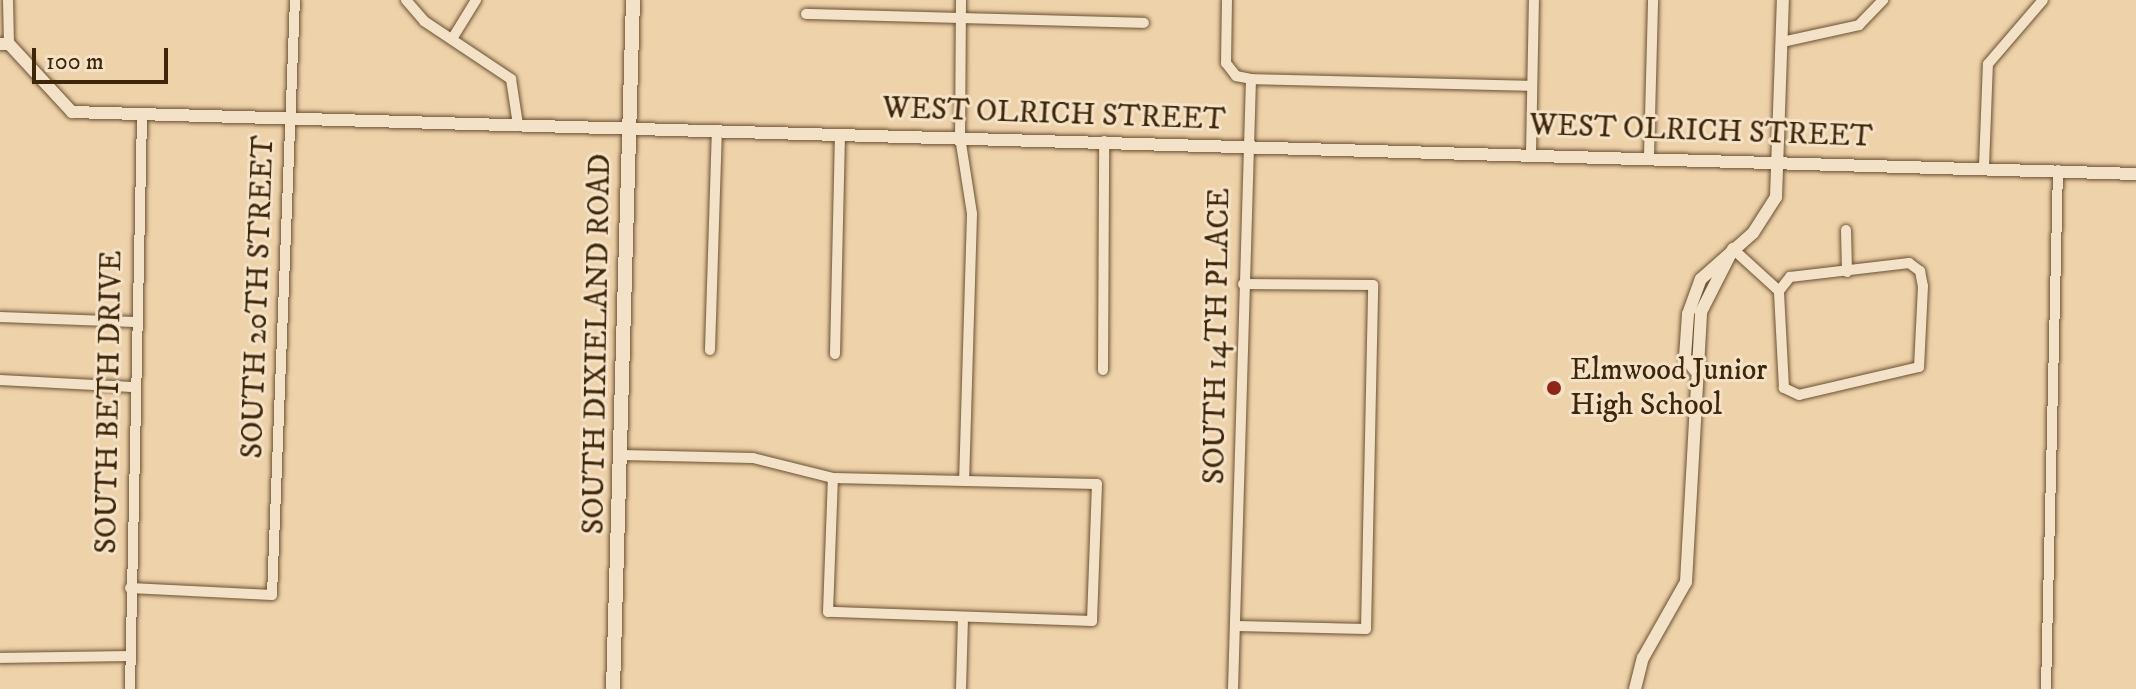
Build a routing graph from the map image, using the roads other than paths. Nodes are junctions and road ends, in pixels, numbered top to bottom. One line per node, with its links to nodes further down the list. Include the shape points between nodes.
1 (8, 0): 18 (street)
2 (295, 0): 22 (street, SOUTH 20TH STREET)
3 (406, 0): 16 (street)
4 (476, 0): 16 (street)
5 (633, 0): 24 (main road, SOUTH DIXIELAND ROAD)
6 (961, 0): 14 (street)
7 (1227, 0): 19 (street, via 1226,63 1236,76)
8 (1534, 0): 20 (street)
9 (1653, 0): 31 (street)
10 (1783, 0): 17 (street)
11 (1883, 0): 17 (street, via 1859,25)
12 (2043, 0): 33 (street, via 1988,64)
13 (806, 14): 14 (street)
14 (961, 19): 15 (street); 27 (street)
15 (1144, 23)
16 (452, 39): 23 (street, via 511,79)
17 (1782, 42): 32 (street)
18 (5, 44): 21 (street, WEST OLRICH STREET, via 72,112)
19 (1251, 79): 20 (street); 29 (street, SOUTH 14TH PLACE)
20 (1532, 86): 30 (street)
21 (142, 116): 22 (street, WEST OLRICH STREET); 42 (street, SOUTH BETH DRIVE)
22 (291, 121): 23 (street, WEST OLRICH STREET); 51 (street, SOUTH 20TH STREET, via 272,595)
23 (518, 125): 24 (street, WEST OLRICH STREET)
24 (630, 127): 25 (street, WEST OLRICH STREET); 48 (main road, SOUTH DIXIELAND ROAD)
25 (717, 130): 26 (street, WEST OLRICH STREET); 43 (street)
26 (840, 135): 27 (street, WEST OLRICH STREET); 44 (street)
27 (960, 137): 28 (street, WEST OLRICH STREET); 50 (street, via 972,214)
28 (1104, 141): 29 (street, WEST OLRICH STREET); 45 (street)
29 (1245, 147): 30 (street, WEST OLRICH STREET); 39 (street, SOUTH 14TH PLACE)
30 (1531, 153): 31 (street, WEST OLRICH STREET)
31 (1649, 156): 32 (street, WEST OLRICH STREET)
32 (1780, 161): 33 (street, WEST OLRICH STREET); 37 (street, via 1767,217)
33 (1984, 166): 34 (street, WEST OLRICH STREET)
34 (2058, 170): 35 (street, WEST OLRICH STREET); 61 (street)
35 (2136, 174)
36 (1846, 230): 38 (street)
37 (1733, 249): 40 (street); 60 (street, via 1701,279 1688,314 1685,357 1695,370 1691,560)
38 (1847, 272): 40 (street, via 1790,277); 40 (street, via 1909,263 1920,271 1919,367 1799,395 1784,388)
39 (1243, 284): 53 (street, SOUTH 14TH PLACE); 53 (street, via 1373,285 1366,629)
40 (1779, 291)
41 (0, 317): 42 (street)
42 (135, 322): 47 (street, SOUTH BETH DRIVE)
43 (710, 350)
44 (835, 354)
45 (1103, 370)
46 (0, 380): 47 (street)
47 (132, 387): 51 (street, SOUTH BETH DRIVE)
48 (622, 455): 49 (street, via 753,458); 57 (main road, SOUTH DIXIELAND ROAD)
49 (833, 478): 50 (street); 52 (street, via 828,612)
50 (964, 481): 52 (street, via 1097,484 1092,621)
51 (130, 588): 54 (street, SOUTH BETH DRIVE)
52 (963, 619): 58 (street)
53 (1236, 626): 59 (street, SOUTH 14TH PLACE)
54 (126, 656): 55 (street); 56 (street, SOUTH BETH DRIVE)
55 (0, 658)
56 (130, 689)
57 (613, 689)
58 (961, 689)
59 (1233, 689)
60 (1635, 689)
61 (2046, 689)

